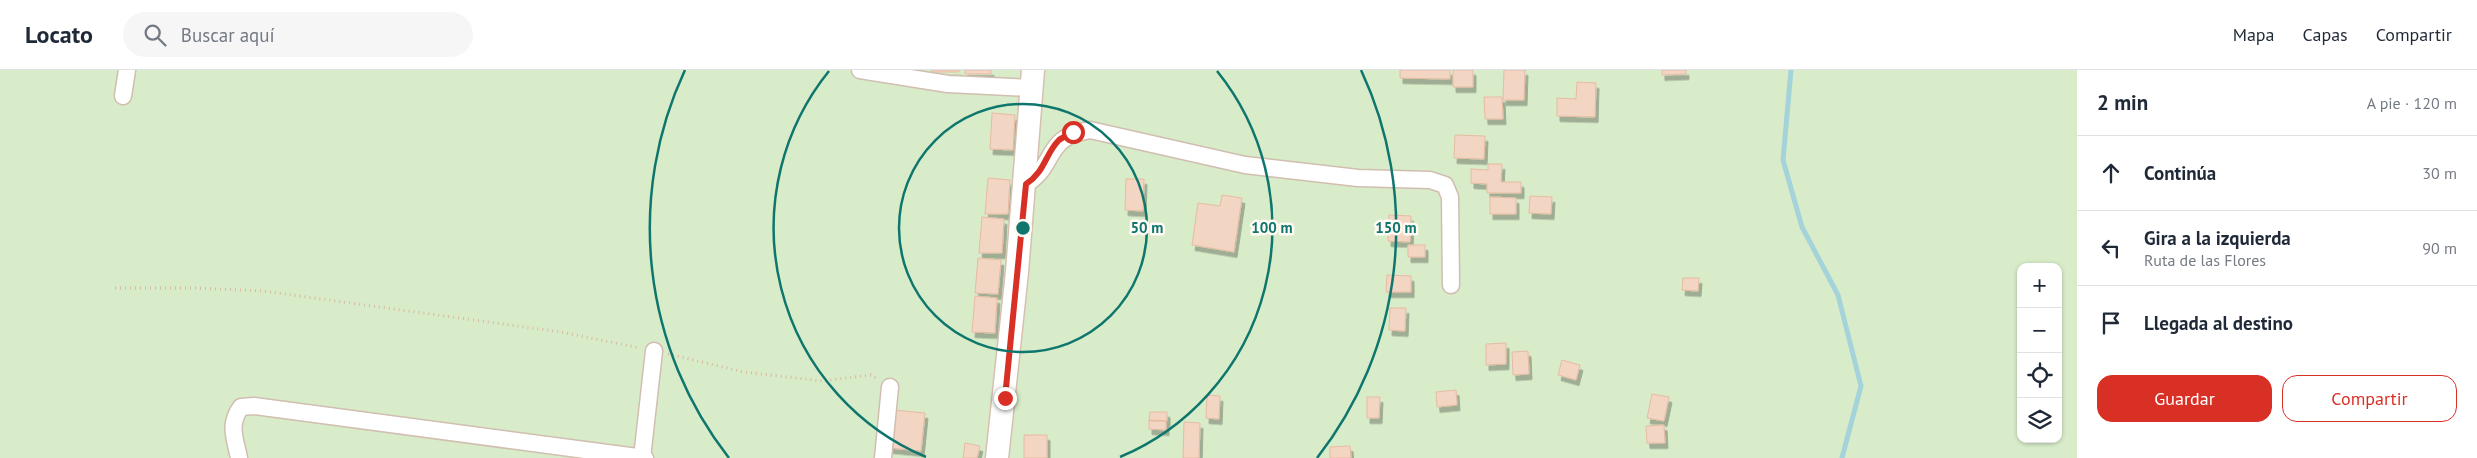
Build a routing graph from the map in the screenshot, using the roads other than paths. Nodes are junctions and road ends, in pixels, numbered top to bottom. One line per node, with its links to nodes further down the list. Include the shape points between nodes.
1 (127, 70): 4 (street)
2 (860, 70): 3 (street, via 948,84)
3 (1032, 79): 5 (main road)
4 (123, 96)
5 (1026, 184): 6 (street, via 1043,168 1059,140 1073,132 1090,130 1245,165 1358,178 1430,180 1445,185 1450,197); 12 (main road)
6 (1451, 285)
7 (654, 351): 10 (street)
8 (890, 387): 11 (street)
9 (240, 458): 10 (street, via 233,430 234,417 241,407 254,406)
10 (643, 458)
11 (883, 458)
12 (997, 458)

